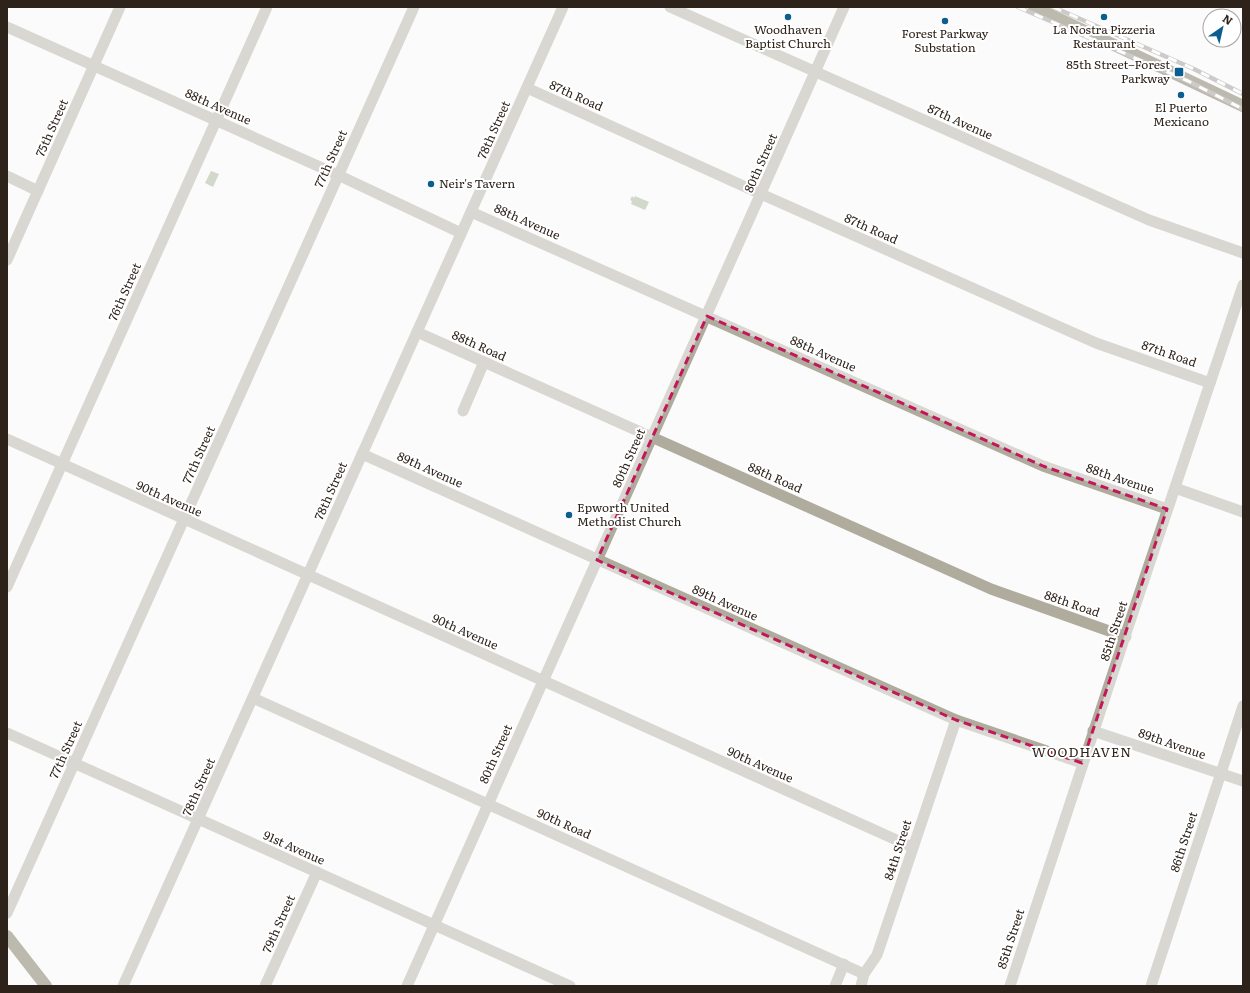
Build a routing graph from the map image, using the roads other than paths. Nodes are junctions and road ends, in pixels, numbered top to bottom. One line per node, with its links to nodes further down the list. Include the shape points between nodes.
1 (120, 7): 10 (street, 75th Street)
2 (267, 7): 14 (street, 76th Street)
3 (414, 7): 15 (street, 77th Street)
4 (563, 7): 12 (street, 78th Street)
5 (670, 7): 11 (street, 87th Avenue)
6 (844, 7): 11 (street, 80th Street)
7 (1034, 7): 8 (main road)
8 (1048, 10): 13 (main road)
9 (7, 27): 10 (street, 88th Avenue)
10 (94, 66): 14 (street, 88th Avenue); 17 (street, 75th Street)
11 (816, 72): 18 (street, 80th Street); 21 (street, 87th Avenue, via 1150,220)
12 (527, 88): 18 (street, 87th Road); 19 (street, 78th Street)
13 (1243, 106)
14 (216, 121): 15 (street, 88th Avenue); 32 (street, 76th Street)
15 (338, 175): 20 (street, 88th Avenue); 36 (street, 77th Street)
16 (7, 176): 17 (street)
17 (38, 191): 22 (street, 75th Street)
18 (762, 194): 24 (street, 80th Street); 27 (street, 87th Road, via 1096,343)
19 (471, 212): 20 (street, 78th Street); 24 (street, 88th Avenue)
20 (461, 233): 25 (street, 78th Street)
21 (1243, 253)
22 (7, 260)
23 (1243, 285): 27 (street, 85th Street)
24 (707, 316): 29 (street, 80th Street); 34 (street, 88th Avenue, via 1043,466)
25 (417, 332): 26 (street, 88th Road); 31 (street, 78th Street)
26 (484, 362): 28 (street); 29 (street, 88th Road)
27 (1210, 383): 33 (street, 85th Street)
28 (464, 411)
29 (652, 438): 37 (street, 80th Street); 40 (street, 88th Road, via 991,589)
30 (7, 440): 32 (street, 90th Avenue)
31 (362, 454): 37 (street, 89th Avenue); 38 (street, 78th Street)
32 (62, 465): 36 (street, 90th Avenue); 39 (street, 76th Street)
33 (1175, 488): 34 (street, 85th Street); 35 (street)
34 (1167, 509): 40 (street, 85th Street)
35 (1243, 512)
36 (184, 520): 38 (street, 90th Avenue); 47 (street, 77th Street)
37 (597, 560): 41 (street, 80th Street); 44 (street, 89th Avenue)
38 (308, 576): 41 (street, 90th Avenue); 42 (street, 78th Street)
39 (7, 587)
40 (1126, 637): 45 (street, 85th Street)
41 (543, 682): 51 (street, 80th Street); 53 (street, 90th Avenue)
42 (253, 698): 51 (street, 90th Road); 52 (street, 78th Street)
43 (1243, 706): 49 (street, 86th Street)
44 (956, 720): 48 (street, 89th Avenue); 53 (street, 84th Street)
45 (1093, 731): 48 (street, 85th Street); 49 (street, 89th Avenue)
46 (7, 733): 47 (street, 91st Avenue)
47 (74, 763): 52 (street, 91st Avenue); 55 (street, 77th Street)
48 (1082, 763): 68 (street, 85th Street)
49 (1220, 774): 50 (street, 89th Avenue); 69 (street, 86th Street)
50 (1243, 781)
51 (488, 804): 56 (street, 80th Street); 58 (street, 90th Road)
52 (199, 819): 54 (street, 91st Avenue); 62 (street, 78th Street)
53 (912, 848): 59 (street, 84th Street, via 877,955)
54 (316, 872): 56 (street, 91st Avenue); 63 (street, 79th Street)
55 (7, 913)
56 (434, 925): 60 (street, 91st Avenue); 64 (street, 80th Street)
57 (7, 936): 61 (main road)
58 (844, 964): 59 (street, 90th Road); 66 (street)
59 (864, 974): 67 (street, 84th Street)
60 (557, 983): 65 (street, 91st Avenue)
61 (46, 986)
62 (123, 986)
63 (265, 986)
64 (406, 986)
65 (570, 986)
66 (835, 986)
67 (861, 986)
68 (1010, 986)
69 (1151, 986)

